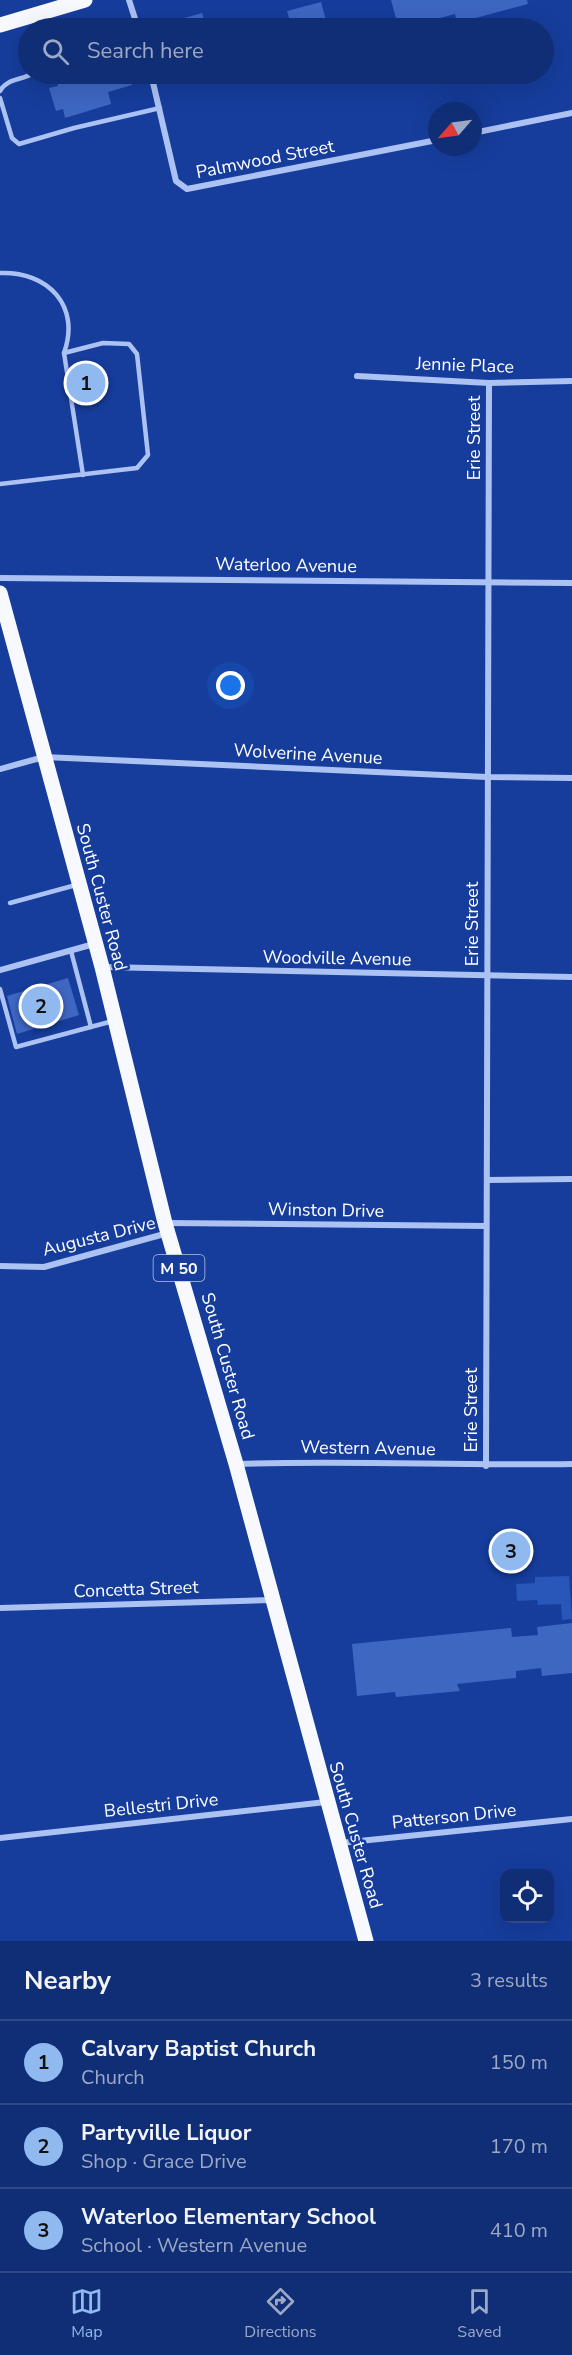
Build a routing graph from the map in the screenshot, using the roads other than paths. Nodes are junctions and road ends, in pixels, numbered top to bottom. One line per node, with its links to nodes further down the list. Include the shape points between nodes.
1 (129, 0): 4 (street)
2 (79, 1): 3 (main road)
3 (44, 18)
4 (135, 18)
5 (18, 24): 6 (main road)
6 (0, 25)
7 (18, 79): 9 (lane)
8 (154, 84): 11 (street, Palmwood Street)
9 (0, 91)
10 (0, 98): 11 (lane, via 12,138 19,144)
11 (160, 108): 14 (street, Palmwood Street, via 176,181 187,189)
12 (572, 113): 13 (street)
13 (482, 131)
14 (428, 142)
15 (0, 273): 16 (lane, via 15,272 41,280 56,293 67,311 69,339)
16 (64, 353): 20 (lane); 20 (lane, via 103,343 129,344 137,354 143,389 148,455 137,468)
17 (357, 376): 19 (street, Jennie Place)
18 (572, 381): 19 (street, Jennie Place)
19 (489, 383): 23 (street, Erie Street)
20 (83, 475): 21 (lane)
21 (0, 484)
22 (0, 578): 23 (street, Waterloo Avenue)
23 (489, 583): 24 (street, Waterloo Avenue); 28 (street, Erie Street)
24 (572, 583)
25 (0, 593): 26 (main road, South Custer Road / M 50)
26 (44, 757): 27 (street, Wolverine Avenue); 28 (street, Wolverine Avenue); 30 (main road, South Custer Road / M 50)
27 (0, 769)
28 (487, 777): 29 (street, Wolverine Avenue); 36 (street, Erie Street)
29 (572, 778)
30 (79, 884): 31 (lane); 32 (main road, South Custer Road / M 50)
31 (10, 903)
32 (95, 944): 33 (street); 34 (main road, South Custer Road / M 50)
33 (71, 951): 35 (street); 40 (lane)
34 (102, 967): 36 (street, Woodville Avenue); 39 (main road, South Custer Road / M 50)
35 (0, 970)
36 (486, 976): 37 (street, Woodville Avenue); 42 (street, Erie Street)
37 (572, 977)
38 (0, 989): 40 (lane, via 16,1047)
39 (115, 1021): 40 (lane); 44 (main road, South Custer Road / M 50)
40 (91, 1027)
41 (572, 1179): 42 (street)
42 (487, 1180): 43 (street, Erie Street)
43 (486, 1226): 44 (street, Winston Drive); 48 (street, Erie Street)
44 (167, 1228): 45 (street, Augusta Drive, via 44,1267); 46 (main road, South Custer Road / M 50)
45 (0, 1266)
46 (236, 1464): 48 (street, Western Avenue, via 309,1461); 49 (main road, South Custer Road / M 50)
47 (572, 1464): 48 (street, Western Avenue)
48 (486, 1466)
49 (273, 1600): 50 (street, Concetta Street); 51 (main road, South Custer Road / M 50)
50 (0, 1608)
51 (326, 1802): 53 (street, Bellestri Drive); 54 (main road, South Custer Road / M 50)
52 (572, 1819): 54 (street, Patterson Drive)
53 (0, 1838)
54 (339, 1843): 55 (main road, South Custer Road / M 50)
55 (366, 1941)

